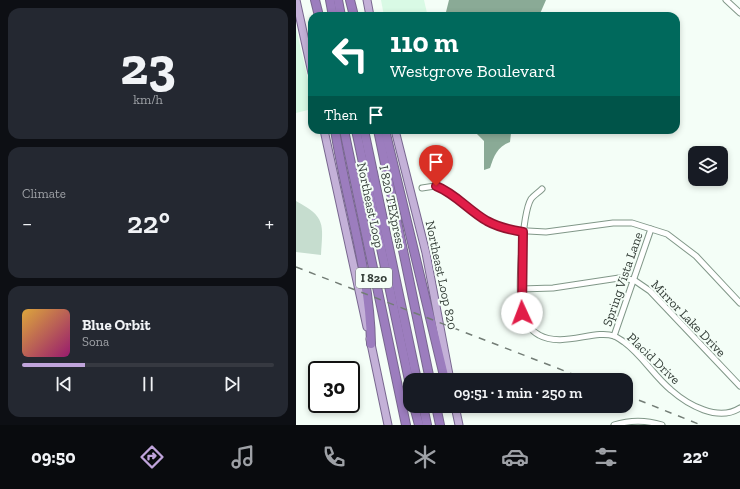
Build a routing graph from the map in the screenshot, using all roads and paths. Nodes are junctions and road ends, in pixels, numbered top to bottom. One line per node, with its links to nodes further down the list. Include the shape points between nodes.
1 (296, 0): 14 (main road)
2 (315, 0): 8 (highway)
3 (330, 0): 9 (highway)
4 (338, 0): 10 (highway)
5 (350, 0): 11 (highway)
6 (367, 0): 12 (main road)
7 (726, 0): 13 (street)
8 (318, 12)
9 (332, 12)
10 (340, 12)
11 (353, 12)
12 (369, 12)
13 (740, 13)
14 (308, 55)
15 (325, 134): 31 (main road)
16 (336, 134): 31 (highway, via 363,275 371,324)
17 (345, 134): 44 (highway, Northeast Loop / I 820)
18 (357, 134): 32 (highway, I 820 TEXpress)
19 (365, 134): 33 (highway, I 820 TEXpress)
20 (379, 134): 34 (highway, Northeast Loop / I 820)
21 (386, 134): 35 (highway)
22 (396, 134): 36 (main road, Northeast Loop 820, via 426,253)
23 (422, 188): 26 (street, via 436,186 446,190 487,221)
24 (542, 189): 26 (street, Placid Drive, via 531,200)
25 (651, 229): 26 (street, via 632,223 613,223 546,232); 27 (street, Spring Vista Lane); 29 (street, via 667,234 690,251)
26 (523, 232): 28 (street, Placid Drive)
27 (634, 280): 28 (street, Mirror Lake Drive, via 619,278 552,288); 30 (street, Spring Vista Lane); 37 (street, Mirror Lake Drive, via 650,291)
28 (521, 289): 30 (street, Placid Drive, via 522,313 532,330 540,336 565,340)
29 (740, 302)
30 (614, 336): 38 (street, Placid Drive, via 626,344 670,390 681,397 713,413 724,413)
31 (371, 344): 43 (main road)
32 (407, 373)
33 (416, 373)
34 (429, 373)
35 (443, 373)
36 (449, 373)
37 (740, 386)
38 (740, 408)
39 (415, 413): 45 (highway)
40 (424, 413): 46 (highway)
41 (437, 413): 47 (highway)
42 (456, 413): 48 (main road)
43 (388, 425)
44 (406, 425)
45 (418, 425)
46 (427, 425)
47 (440, 425)
48 (459, 425)
49 (614, 425): 50 (street, via 647,421)
50 (662, 425)

